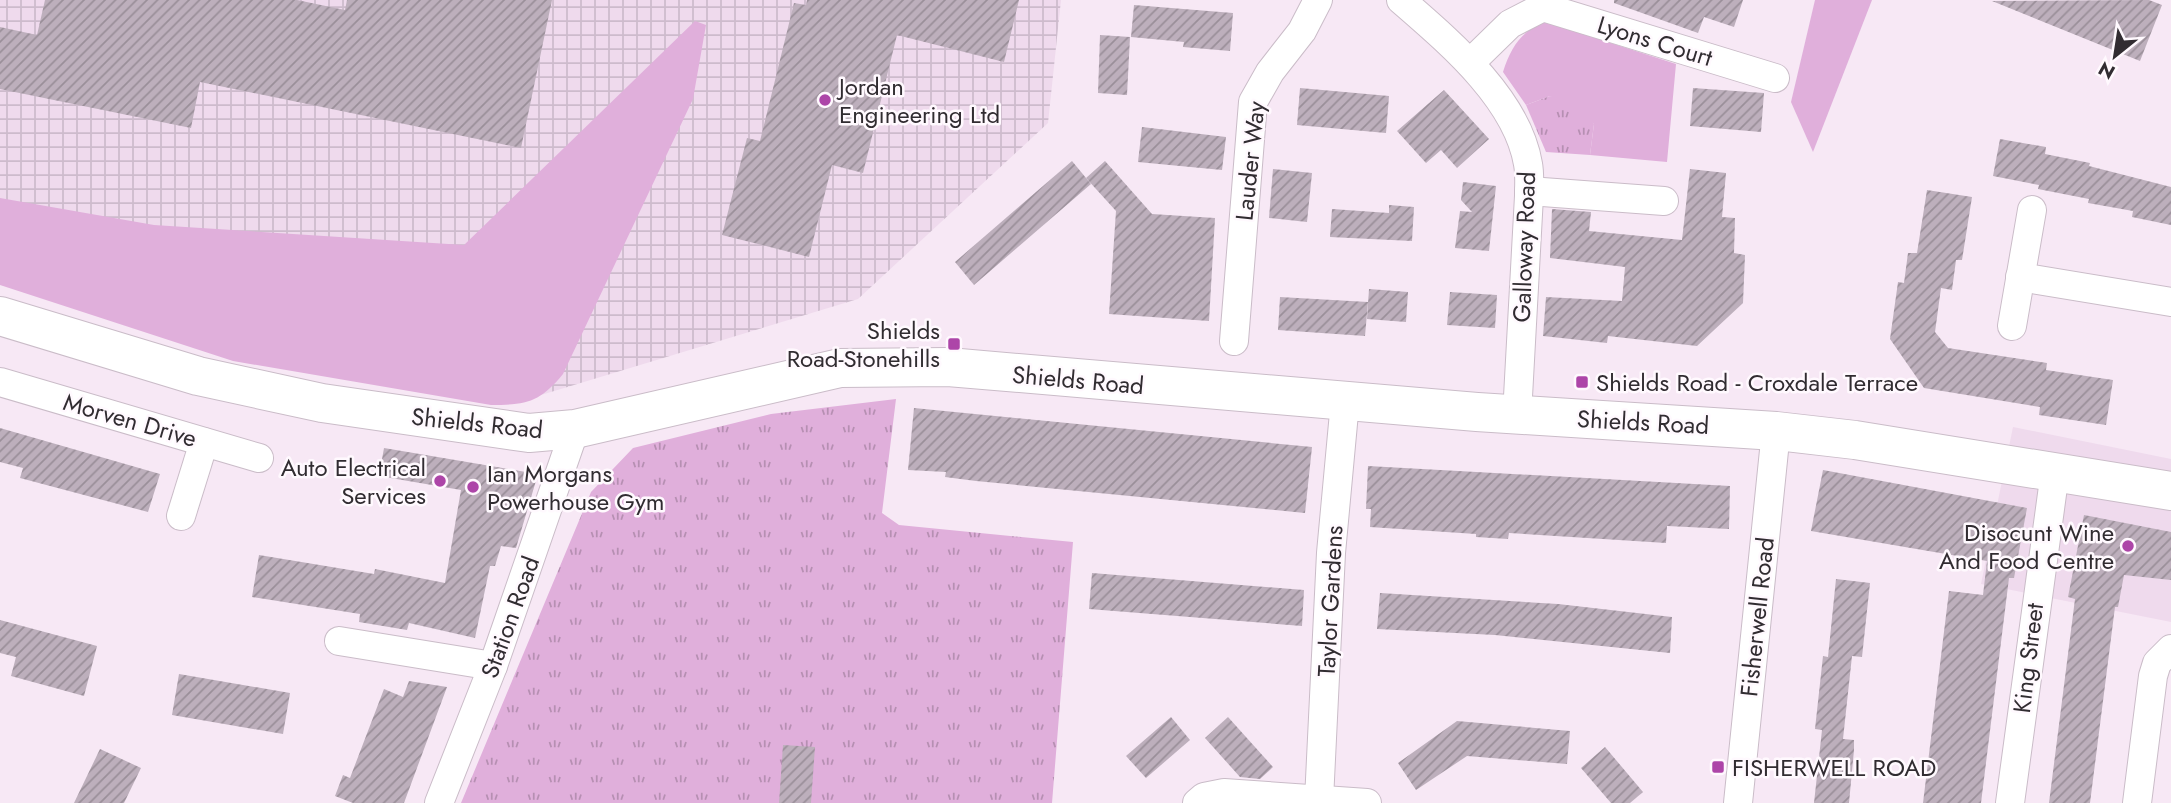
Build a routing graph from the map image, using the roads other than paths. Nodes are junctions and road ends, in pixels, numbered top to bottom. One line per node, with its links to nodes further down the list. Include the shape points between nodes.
1 (1318, 0): 12 (street, Lauder Way, via 1252,102)
2 (1401, 0): 3 (street, Galloway Road)
3 (1470, 63): 4 (street, Lyons Court, via 1510,24 1543,7); 5 (street, Galloway Road, via 1520,137 1528,163)
4 (1775, 78)
5 (1529, 191): 6 (street); 15 (street, Galloway Road)
6 (1664, 201)
7 (2032, 210): 8 (street)
8 (2020, 277): 9 (street); 11 (street)
9 (2171, 302)
10 (0, 316): 16 (main road, Shields Road, via 198,376 322,403 529,433)
11 (2012, 326)
12 (1234, 341)
13 (0, 382): 18 (street, Morven Drive)
14 (1345, 402): 15 (main road, Shields Road); 16 (main road, Shields Road, via 948,368 840,368); 26 (street, Taylor Gardens, via 1331,553)
15 (1517, 415): 17 (main road, Shields Road)
16 (575, 429): 25 (street, Station Road)
17 (1776, 431): 20 (main road, Shields Road); 30 (street, Fisherwell Road)
18 (204, 442): 19 (street, Morven Drive); 22 (street)
19 (259, 458)
20 (2055, 472): 21 (main road, Shields Road); 31 (street, King Street)
21 (2171, 491)
22 (181, 516)
23 (340, 641): 25 (street)
24 (2171, 649): 32 (street, via 2157,663 2153,676)
25 (493, 666): 27 (street, Station Road)
26 (1319, 800): 28 (street, via 1224,793); 29 (street)
27 (439, 803)
28 (1197, 803)
29 (1367, 803)
30 (1738, 803)
31 (2010, 803)
32 (2137, 803)

